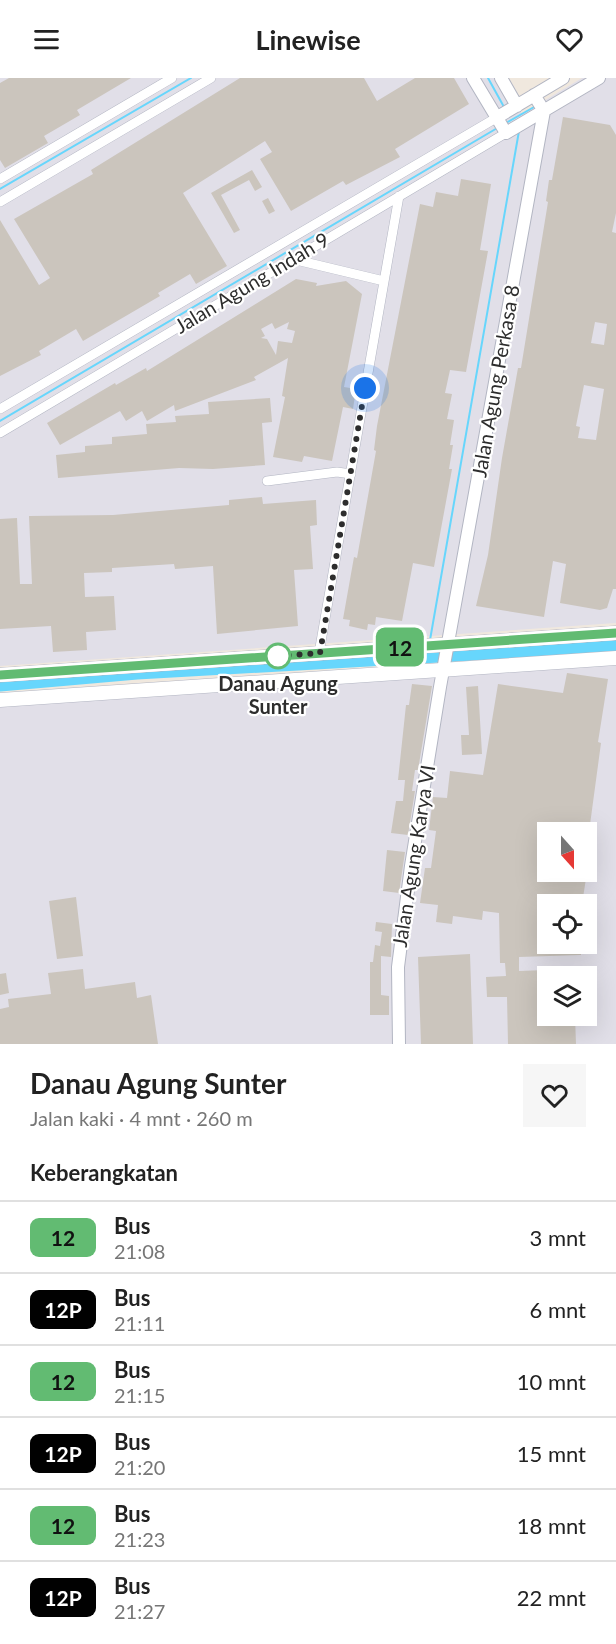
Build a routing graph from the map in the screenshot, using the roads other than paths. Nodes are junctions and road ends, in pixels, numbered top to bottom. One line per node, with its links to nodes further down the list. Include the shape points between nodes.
1 (172, 78): 11 (street)
2 (211, 78): 13 (street)
3 (473, 78): 10 (street)
4 (501, 78): 8 (street)
5 (563, 78): 7 (street)
6 (599, 78): 9 (street)
7 (534, 95): 8 (street); 9 (street)
8 (515, 107): 10 (street)
9 (544, 111): 10 (street, via 520,124); 21 (street, Jalan Agung Perkasa 8)
10 (500, 123): 12 (street, Jalan Agung Indah 9); 16 (street, Jalan Agung Indah 9)
11 (0, 179)
12 (399, 196): 14 (street, Jalan Agung Indah 9); 15 (street)
13 (0, 202)
14 (292, 259): 15 (street); 17 (street, Jalan Agung Indah 9)
15 (384, 281): 18 (street)
16 (0, 409)
17 (0, 434)
18 (351, 474): 19 (street, via 337,472); 22 (street)
19 (267, 481)
20 (616, 633): 21 (main road)
21 (446, 646): 22 (main road); 24 (street, Jalan Agung Perkasa 8)
22 (320, 653): 25 (main road)
23 (616, 658): 24 (main road)
24 (445, 667): 26 (main road); 27 (street, Jalan Agung Karya VI, via 399,950)
25 (0, 675)
26 (0, 700)
27 (399, 1044)

